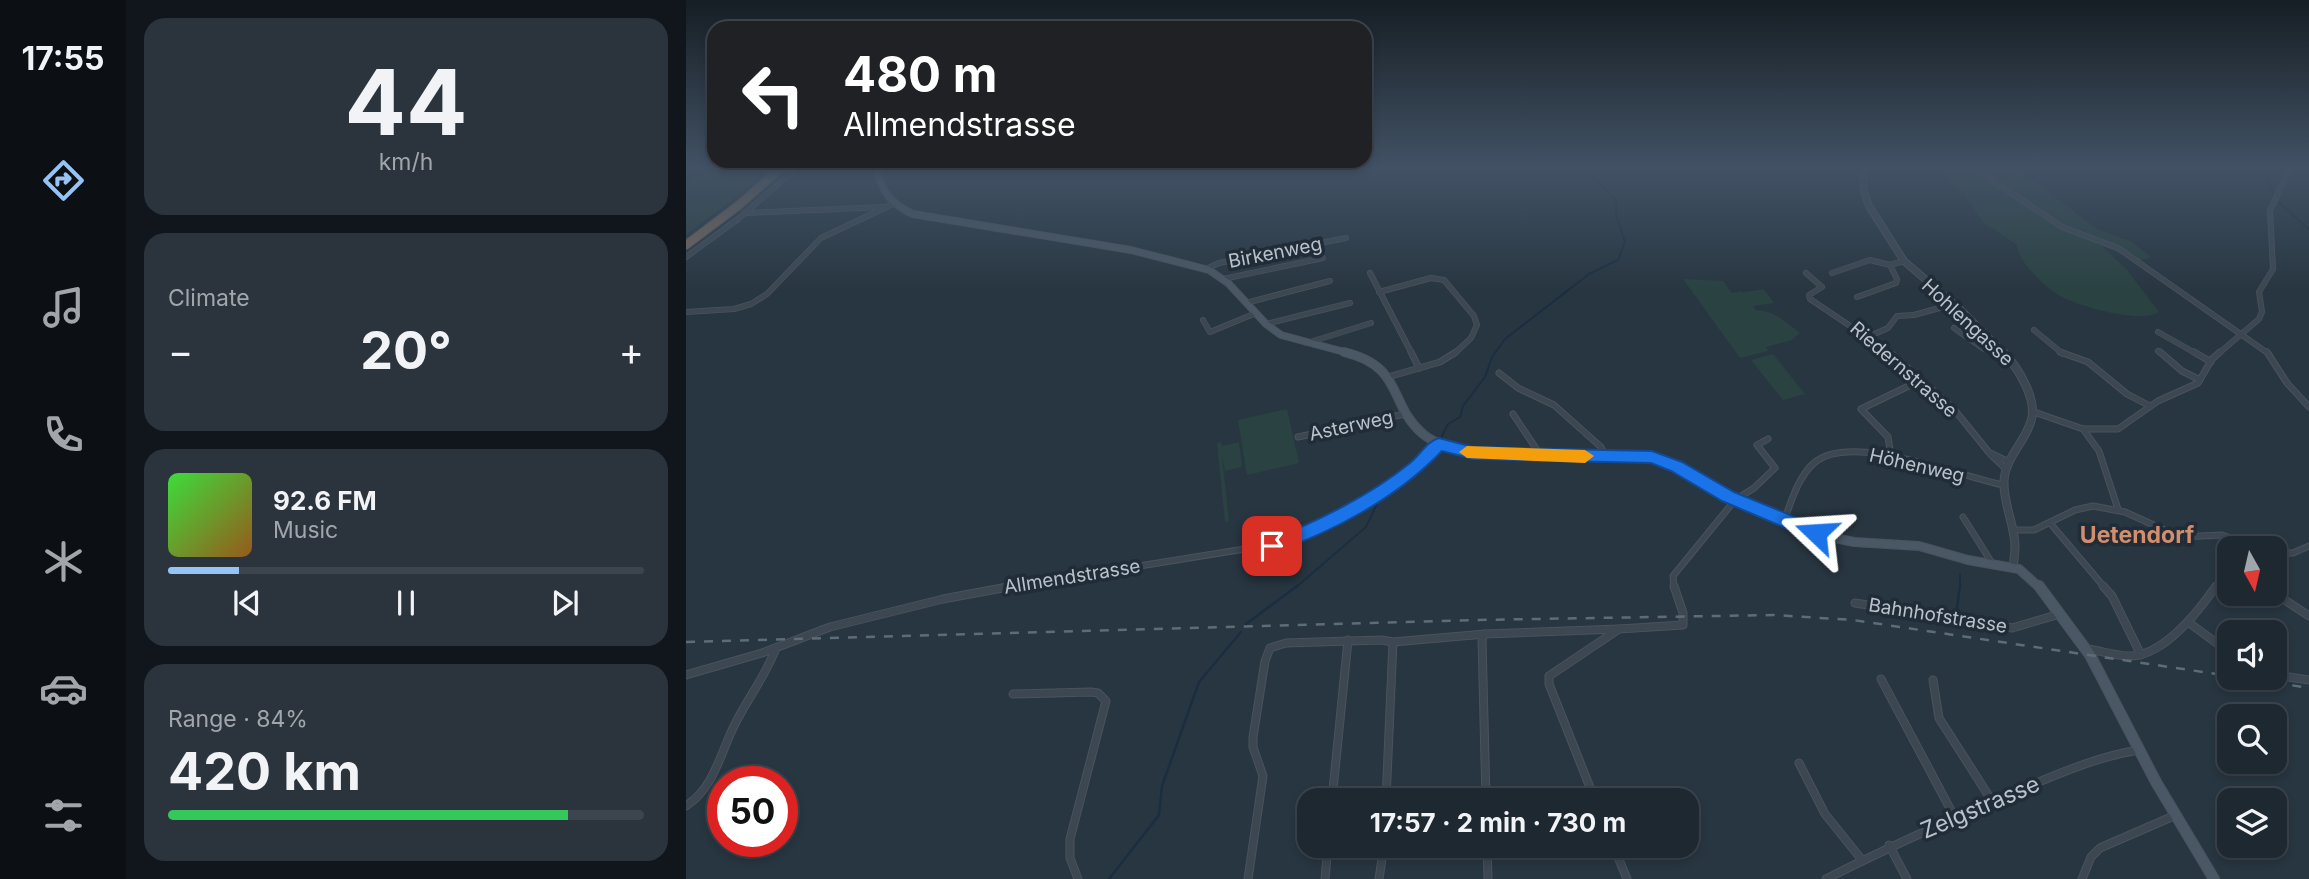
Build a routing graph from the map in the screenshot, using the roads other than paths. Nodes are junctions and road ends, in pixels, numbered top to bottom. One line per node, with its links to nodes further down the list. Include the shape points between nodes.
1 (730, 208): 12 (highway)
2 (735, 208): 12 (highway)
3 (750, 208): 10 (street)
4 (848, 208): 10 (street)
5 (886, 208): 28 (street, via 821,238 754,302 741,308)
6 (896, 208): 17 (main road, via 933,219 1120,248)
7 (1870, 208): 15 (street, Hohlengasse)
8 (2034, 208): 36 (street, via 2062,227 2118,248)
9 (2271, 208): 36 (street, via 2273,269 2259,292 2262,312 2255,324)
10 (744, 213): 13 (street)
11 (1346, 238): 17 (street, Birkenweg)
12 (686, 243)
13 (686, 257)
14 (1323, 258): 21 (street)
15 (1904, 261): 16 (street); 27 (street, Hohlengasse)
16 (1890, 265): 20 (street, via 1870,260); 24 (street, via 1896,283)
17 (1206, 269): 21 (main road)
18 (1370, 273): 23 (street)
19 (1806, 273): 37 (street, Riedernstrasse, via 1822,287 1809,295 1810,299)
20 (1832, 273)
21 (1223, 279): 25 (main road)
22 (1331, 281): 25 (street)
23 (1379, 292): 42 (street); 42 (street, via 1441,278 1476,320 1474,334 1455,357)
24 (1857, 296)
25 (1246, 303): 29 (main road)
26 (1350, 303): 32 (street)
27 (1954, 304): 37 (street, via 1897,316 1888,328); 40 (street, Hohlengasse)
28 (686, 312)
29 (1256, 313): 30 (street, via 1210,332); 32 (main road)
30 (1203, 320)
31 (1371, 323): 38 (street)
32 (1266, 324): 38 (main road)
33 (1954, 328): 40 (street, via 1984,349)
34 (2034, 330): 47 (street, via 2062,354 2088,362 2127,394)
35 (2158, 332): 41 (street)
36 (2240, 334): 41 (street); 48 (street, via 2267,352)
37 (1870, 336): 45 (street, Riedernstrasse)
38 (1304, 344): 44 (main road, via 1365,358)
39 (2158, 351): 46 (street)
40 (2003, 352): 49 (street, Hohlengasse, via 2020,373)
41 (2211, 362): 46 (street)
42 (1419, 368): 44 (street)
43 (1499, 373): 58 (street, via 1554,405 1601,447)
44 (1388, 377): 50 (main road)
45 (1921, 380): 56 (street, via 1861,409 1888,437 1890,449); 59 (street, Riedernstrasse, via 1959,414 1987,452)
46 (2200, 380): 47 (street)
47 (2150, 406): 52 (street, via 2118,429)
48 (2309, 407)
49 (2034, 412): 52 (street); 59 (street)
50 (1405, 414): 53 (street, Asterweg); 55 (main road)
51 (1513, 414): 57 (street)
52 (2082, 429): 62 (street, via 2099,451)
53 (1298, 437)
54 (1768, 439): 61 (street, via 1757,445 1775,468)
55 (1439, 444): 57 (main road, via 1473,453); 83 (street, Allmendstrasse, via 1416,467 1378,493 1288,542 967,593 839,625)
56 (1883, 453): 60 (street, Höhenweg); 64 (street, Höhenweg, via 1838,452 1815,462 1800,483)
57 (1541, 456): 58 (main road)
58 (1605, 456): 61 (main road, via 1660,459)
59 (2007, 466): 60 (street)
60 (2003, 485): 66 (street)
61 (1735, 500): 64 (main road); 78 (street, via 1672,578 1685,617 1683,625)
62 (2118, 509): 65 (street, via 2082,508); 67 (street, via 2176,535)
63 (1963, 516): 70 (street)
64 (1784, 521): 70 (main road, via 1834,538 1915,545)
65 (2050, 523): 66 (street, via 2031,531); 85 (street, via 2106,587)
66 (2012, 530): 71 (street)
67 (2225, 536)
68 (2309, 546): 69 (street)
69 (2287, 553)
70 (1992, 563): 71 (main road)
71 (2013, 567): 75 (main road, via 2032,578)
72 (2217, 585): 77 (street)
73 (2287, 602): 76 (street)
74 (1855, 603): 75 (street, Bahnhofstrasse, via 2012,628)
75 (2060, 614): 84 (main road)
76 (2309, 616)
77 (2188, 622): 82 (street); 85 (street)
78 (1619, 629): 79 (street); 97 (street, via 1549,676)
79 (1485, 634): 81 (street); 96 (street)
80 (1348, 640): 81 (street); 94 (street); 109 (street, via 1286,643 1268,650 1253,737 1263,776)
81 (1393, 642): 95 (street)
82 (2217, 643)
83 (776, 648): 86 (street, Allmendstrasse); 99 (street, via 710,782)
84 (2085, 648): 85 (street); 92 (main road)
85 (2141, 654)
86 (686, 675)
87 (2287, 677): 90 (street)
88 (1881, 679): 100 (street)
89 (1933, 680): 98 (street, via 1939,718)
90 (2309, 680)
91 (1013, 694): 108 (street, via 1098,692 1106,701 1070,839 1070,858)
92 (2139, 750): 98 (street, Zelgstrasse, via 2087,764); 101 (main road)
93 (1799, 763): 107 (street, via 1825,814)
94 (1333, 788)
95 (1387, 788)
96 (1486, 788)
97 (1590, 788)
98 (1992, 801): 100 (street, Zelgstrasse)
99 (686, 806)
100 (1954, 816): 102 (street, Zelgstrasse)
101 (2176, 816): 116 (street, via 2100,848); 117 (main road)
102 (1889, 845): 107 (street, Zelgstrasse); 115 (street)
103 (1327, 858): 110 (street)
104 (1382, 858): 111 (street)
105 (1487, 858): 112 (street)
106 (1618, 858): 113 (street)
107 (1863, 860): 114 (street, Zelgstrasse)
108 (1078, 879)
109 (1248, 879)
110 (1325, 879)
111 (1379, 879)
112 (1488, 879)
113 (1627, 879)
114 (1826, 879)
115 (1907, 879)
116 (2082, 879)
117 (2214, 879)

